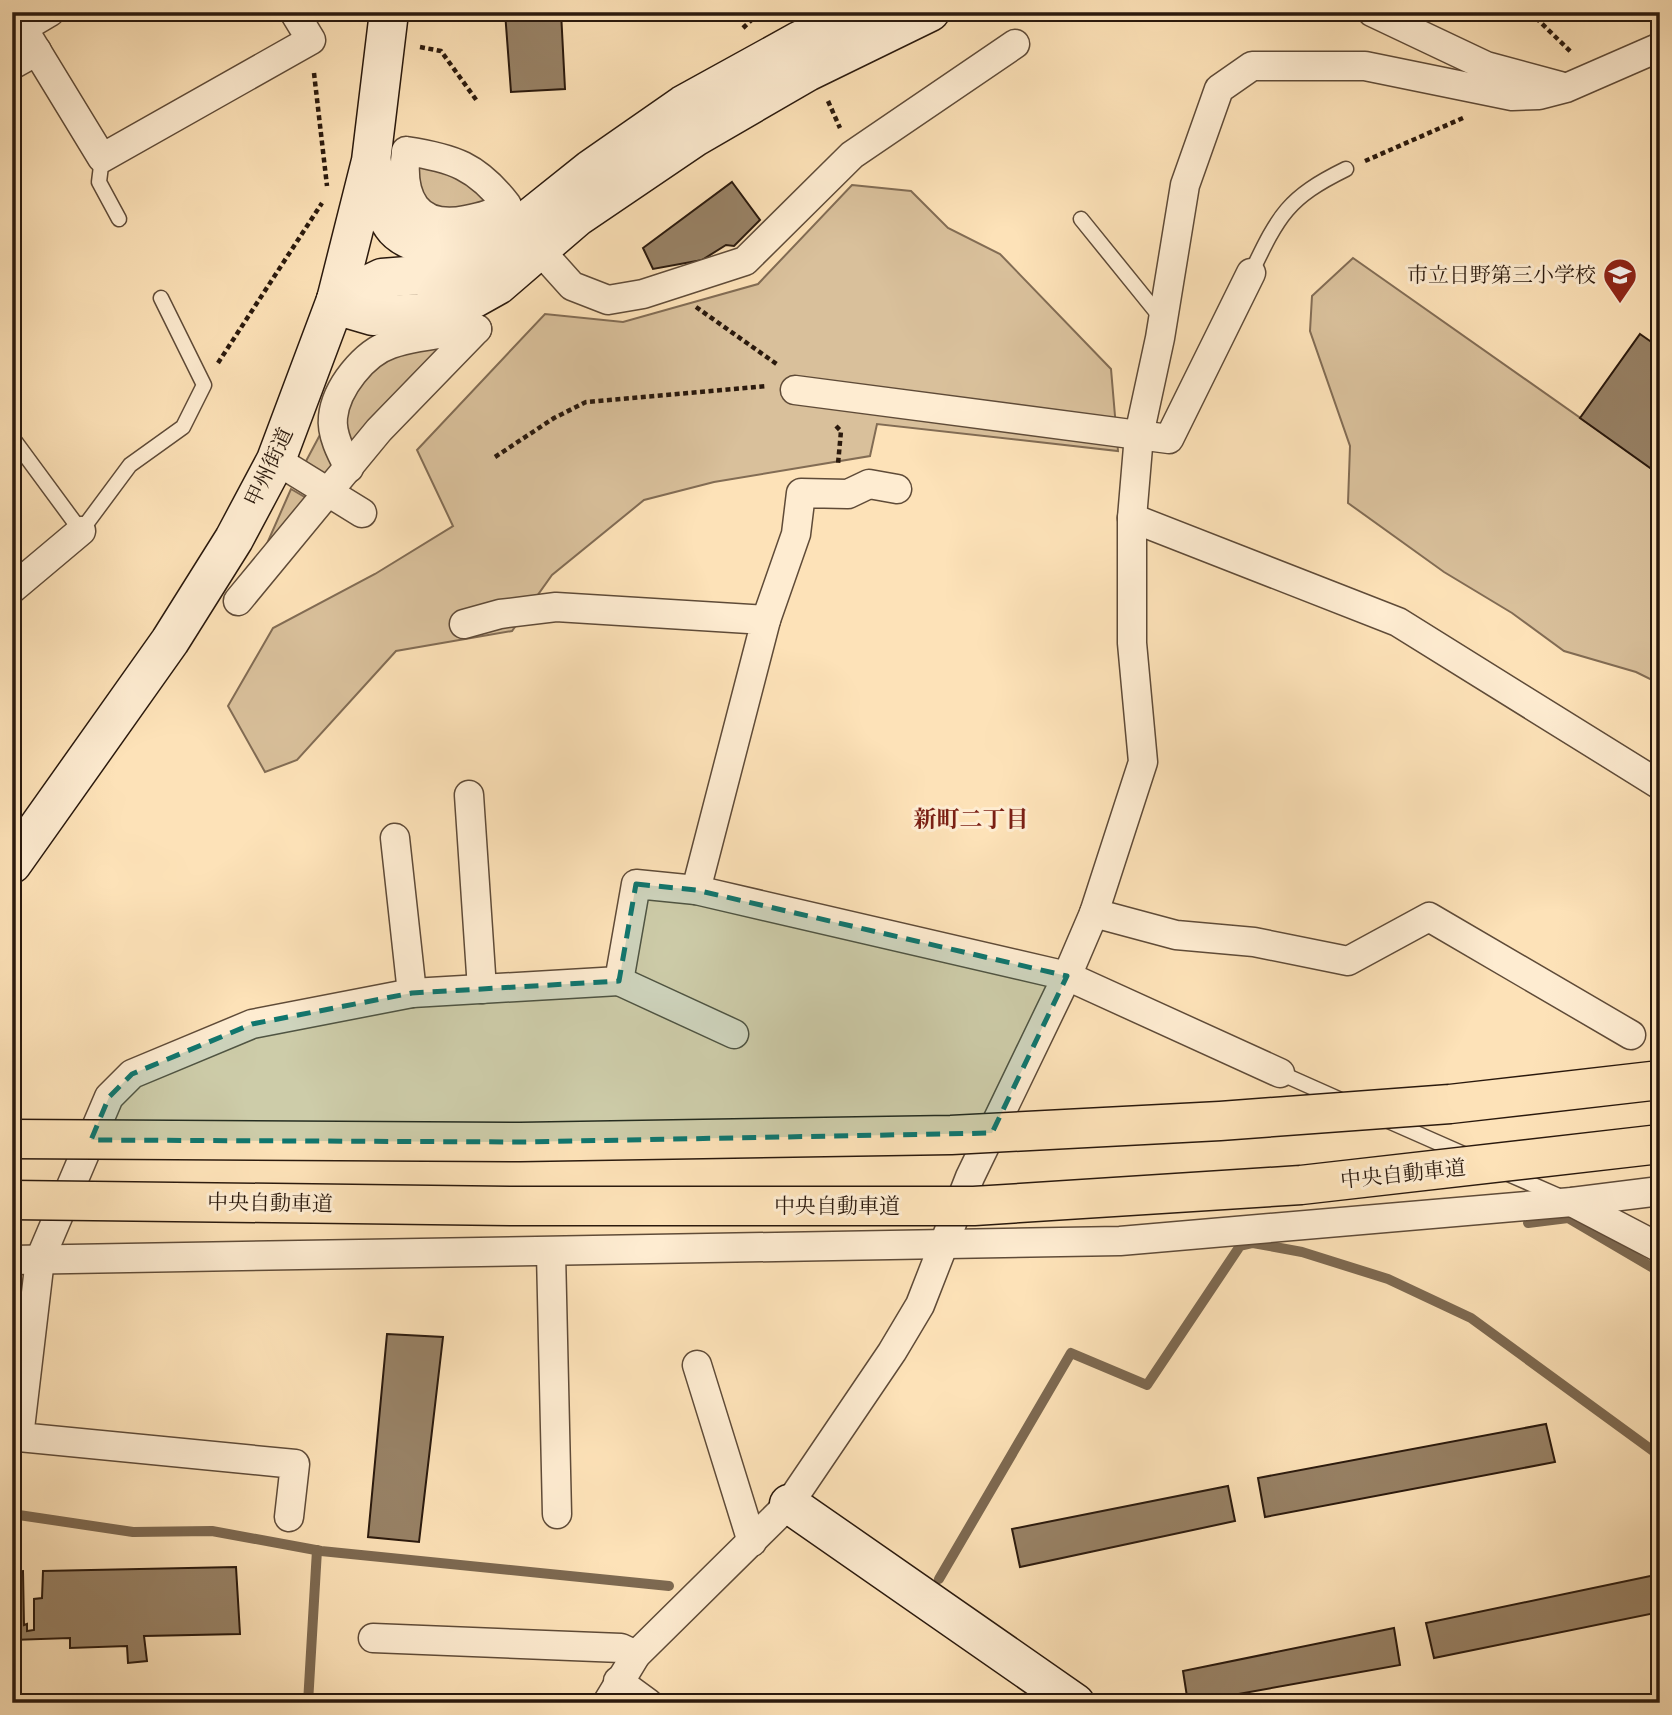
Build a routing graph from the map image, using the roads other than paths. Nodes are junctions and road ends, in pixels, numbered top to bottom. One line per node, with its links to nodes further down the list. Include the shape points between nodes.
1 (50, 12): 7 (street)
2 (294, 12): 12 (street, via 311,40)
3 (389, 12): 13 (street, 甲州街道)
4 (860, 12): 17 (street, via 683,105 591,169)
5 (930, 12): 17 (street, via 807,72 695,137 578,217)
6 (1372, 12): 11 (street, via 1486,65)
7 (24, 30): 10 (street); 12 (street)
8 (1015, 44): 17 (street, via 852,155 745,261 643,295 608,300 572,286)
9 (1660, 47): 11 (street)
10 (12, 65)
11 (1566, 88): 21 (street, via 1512,96 1365,66 1252,66 1219,89 1185,185)
12 (102, 159): 15 (lane, via 99,182)
13 (371, 161): 17 (street, via 379,199 393,227 421,243 451,249 472,246); 20 (street, 甲州街道)
14 (1346, 169): 18 (lane, via 1308,188 1277,220)
15 (119, 219)
16 (1081, 219): 21 (lane)
17 (521, 227): 20 (street, via 486,253 445,273 382,278)
18 (1251, 273): 23 (street, via 1169,439)
19 (161, 298): 31 (lane, via 204,385 183,427 130,465)
20 (337, 300): 25 (street, 甲州街道)
21 (1163, 321): 23 (street)
22 (795, 390): 23 (street)
23 (1139, 435): 30 (street)
24 (14, 440): 31 (lane)
25 (276, 460): 28 (street); 39 (street, 甲州街道, via 234,539 170,641)
26 (349, 468): 26 (street, via 379,430 477,329 390,344 367,357 339,394 332,419 338,447); 28 (street)
27 (897, 489): 34 (street, via 869,484 848,494 801,493 796,534)
28 (329, 493): 29 (street); 33 (street)
29 (362, 513)
30 (1132, 518): 36 (street, via 1398,622); 41 (street, via 1132,643 1143,762)
31 (81, 530): 32 (street)
32 (12, 589)
33 (238, 601)
34 (766, 620): 35 (street, via 556,607); 40 (street)
35 (464, 624)
36 (1660, 785)
37 (469, 795): 44 (street)
38 (395, 838): 45 (street)
39 (12, 864)
40 (695, 890): 42 (street); 43 (street, via 636,884)
41 (1094, 913): 42 (street); 47 (street, via 1176,935 1254,942 1348,961 1429,917)
42 (1067, 976): 48 (street); 55 (street, via 970,1177)
43 (619, 981): 44 (street); 46 (street)
44 (482, 989): 45 (street)
45 (412, 993): 58 (street, via 253,1024 132,1073 109,1097)
46 (734, 1034)
47 (1631, 1035)
48 (1280, 1073): 54 (lane)
49 (1660, 1080): 50 (highway, bridge, via 1437,1105 951,1135 520,1142)
50 (12, 1139)
51 (1660, 1144): 53 (highway, 中央自動車道, bridge, via 1301,1185 974,1206)
52 (1660, 1191): 54 (street)
53 (12, 1200)
54 (1572, 1202): 55 (street, via 1120,1241); 56 (street)
55 (947, 1241): 57 (street); 60 (street, via 920,1305 899,1340)
56 (1660, 1248)
57 (551, 1252): 58 (street); 61 (street)
58 (26, 1259): 62 (street, via 19,1437 295,1464)
59 (697, 1364): 63 (street)
60 (789, 1504): 63 (street); 68 (street)
61 (557, 1514)
62 (289, 1517)
63 (752, 1542): 65 (street)
64 (373, 1638): 65 (street, via 621,1648)
65 (636, 1655): 66 (street)
66 (612, 1692): 67 (street)
67 (648, 1703)
68 (1074, 1703)

